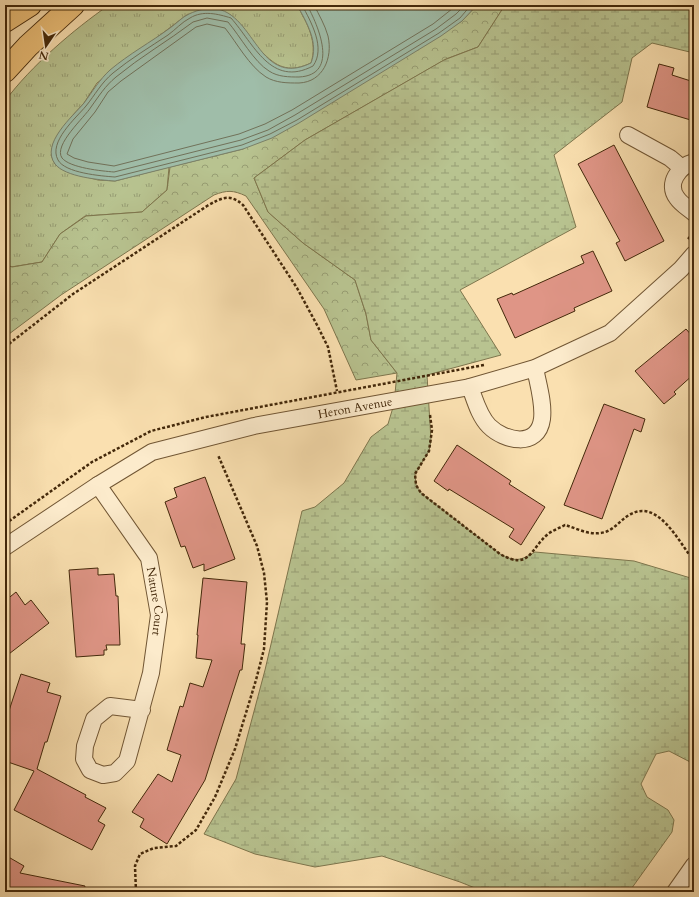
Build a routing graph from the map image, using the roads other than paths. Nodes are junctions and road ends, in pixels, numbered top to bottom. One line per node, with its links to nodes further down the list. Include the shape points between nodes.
1 (30, 5): 3 (highway)
2 (73, 5): 4 (highway)
3 (5, 21)
4 (5, 71)
5 (628, 135): 6 (street)
6 (688, 165): 7 (street, via 674,179 674,193 681,203)
7 (694, 212)
8 (689, 249): 9 (street, Heron Avenue, via 680,269 610,333)
9 (535, 368): 10 (street, Heron Avenue); 10 (street, via 542,403 542,420 538,432 530,438 506,438 489,426)
10 (470, 388): 11 (street, Heron Avenue, via 254,426 152,452)
11 (98, 485): 12 (street, Heron Avenue); 13 (street, Nature Court, via 149,558 159,615 151,673)
12 (5, 547)
13 (142, 710): 13 (street, Nature Court, via 110,706 94,719 85,746 84,759 90,770 103,775 115,773 127,761)
14 (694, 865): 15 (street)
15 (675, 892)

